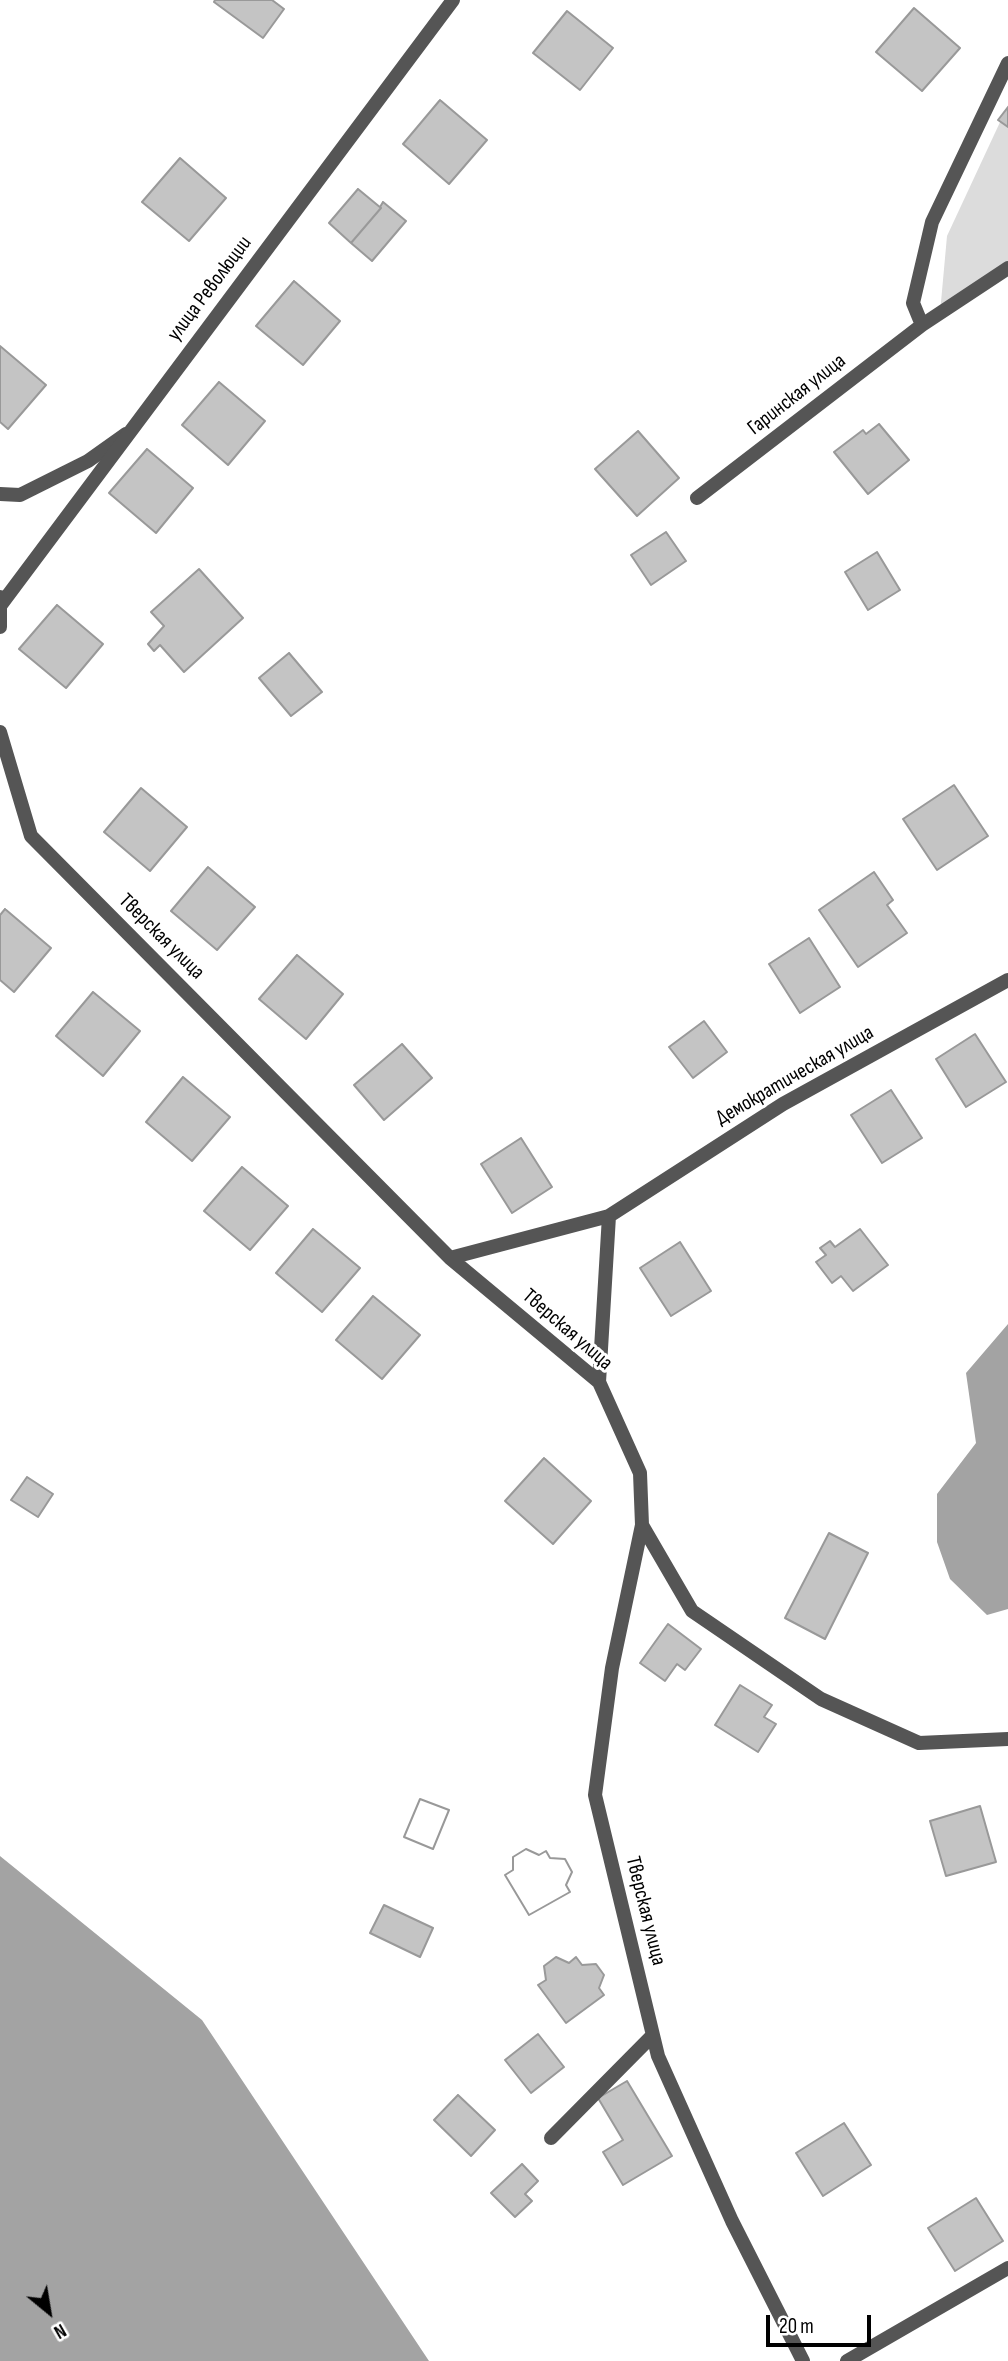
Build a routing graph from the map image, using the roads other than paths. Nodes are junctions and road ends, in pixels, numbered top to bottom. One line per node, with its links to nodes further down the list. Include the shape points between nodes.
1 (453, 0): 5 (street, улица Революции)
2 (1008, 63): 4 (street, via 932,222 913,303)
3 (1008, 268): 4 (street, Гаринская улица)
4 (922, 325): 7 (street, Гаринская улица)
5 (130, 432): 6 (street, via 88,461 20,495); 8 (street, улица Революции)
6 (0, 494)
7 (697, 498)
8 (1, 602): 9 (street)
9 (0, 627)
10 (0, 732): 13 (street, Тверская улица, via 31,836)
11 (1008, 980): 12 (street, Демократическая улица, via 783,1104)
12 (609, 1216): 13 (street, Демократическая улица); 14 (street)
13 (450, 1258): 14 (street, Тверская улица)
14 (599, 1382): 15 (street, Тверская улица, via 640,1473)
15 (642, 1525): 16 (street, via 692,1611 821,1699 919,1743); 17 (street, Тверская улица, via 612,1668 595,1796)
16 (1008, 1738)
17 (653, 2035): 18 (street); 20 (street, Тверская улица, via 658,2056 732,2221)
18 (551, 2138)
19 (1008, 2268): 21 (street)
20 (803, 2361)
21 (847, 2361)

